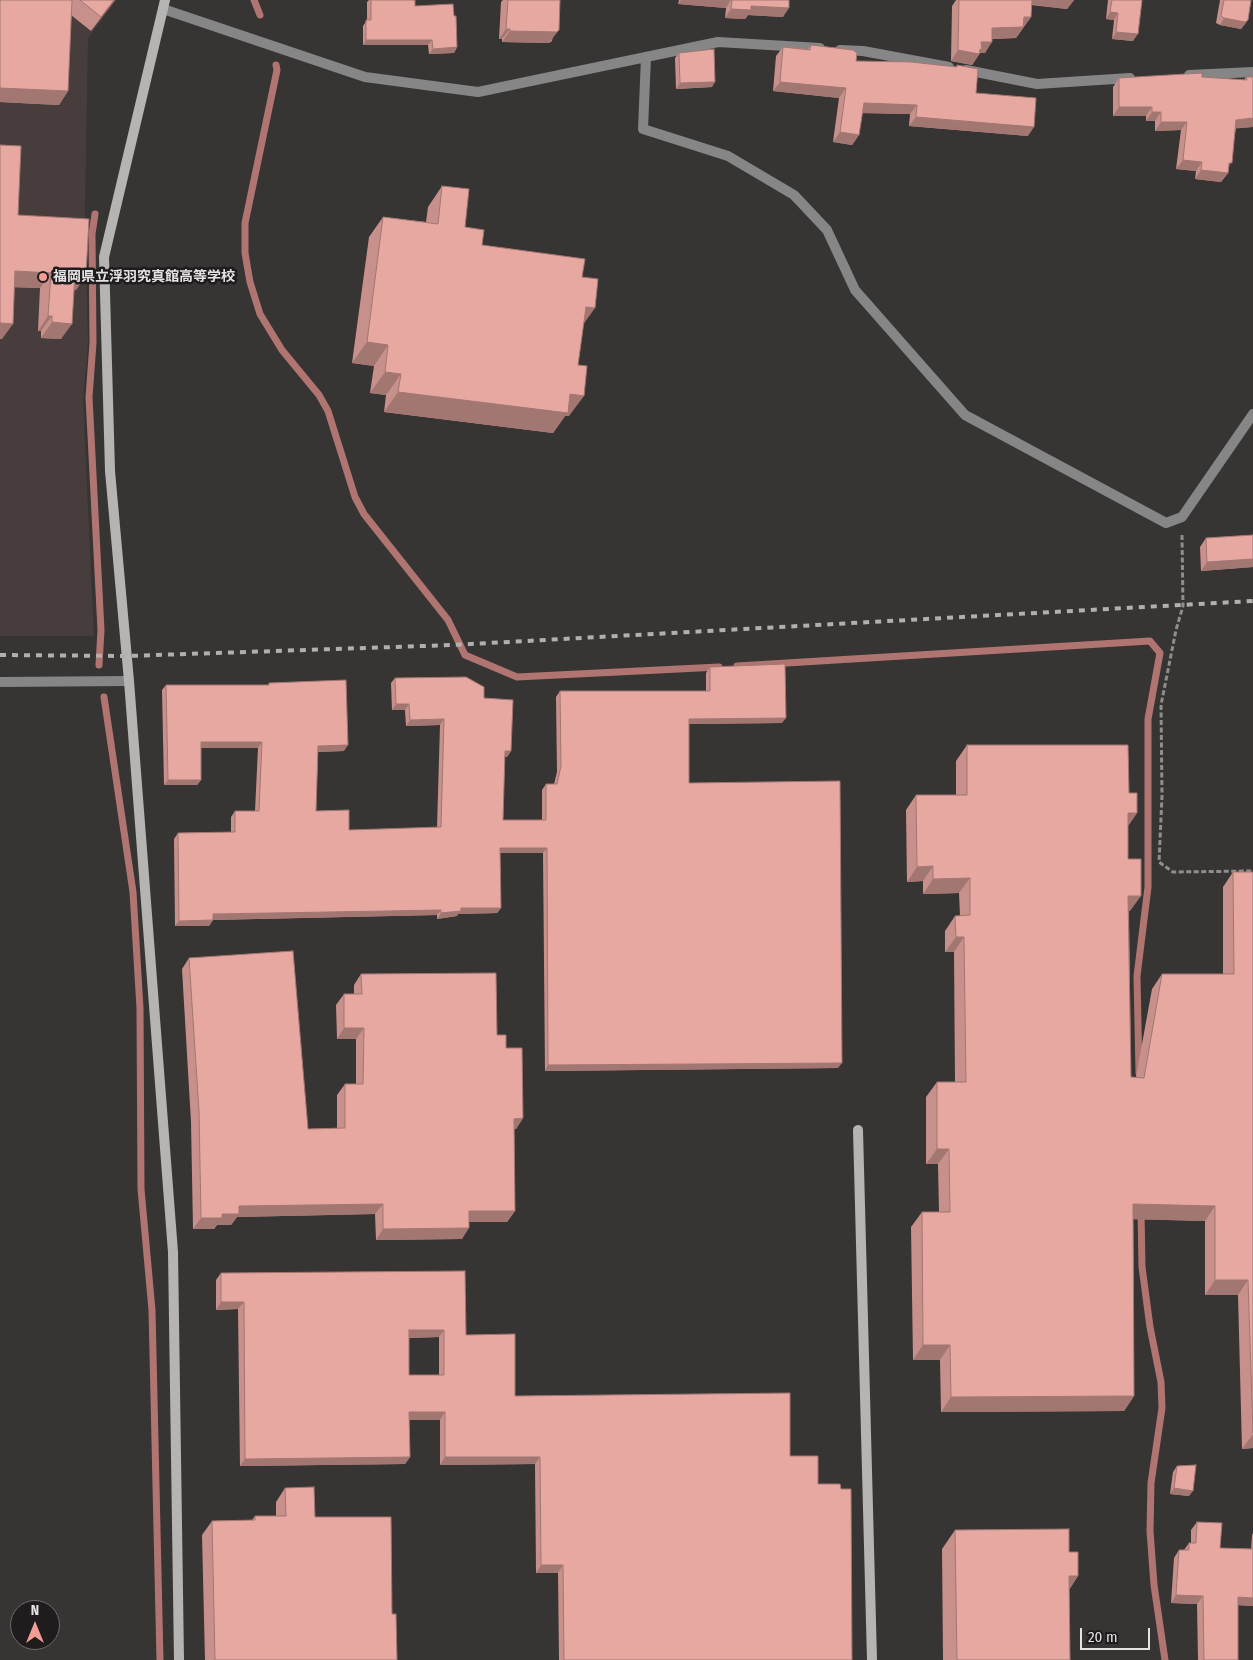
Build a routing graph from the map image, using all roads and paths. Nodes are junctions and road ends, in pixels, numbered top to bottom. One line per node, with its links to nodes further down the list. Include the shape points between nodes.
1 (164, 5): 2 (street, via 365,76 478,92); 8 (street, via 104,257 110,471)
2 (646, 57): 5 (street, via 718,42 863,51 1037,84); 7 (street, via 643,130 728,156 794,195 827,230 854,290 965,415 1166,523)
3 (1253, 72): 4 (street)
4 (1174, 76)
5 (1145, 78)
6 (1253, 414): 7 (street)
7 (1182, 517): 10 (path, via 1184,606 1161,704 1159,862 1173,872)
8 (129, 681): 9 (street); 12 (street, via 173,1252)
9 (0, 682)
10 (1253, 871)
11 (858, 1130): 13 (street)
12 (179, 1660)
13 (872, 1660)

